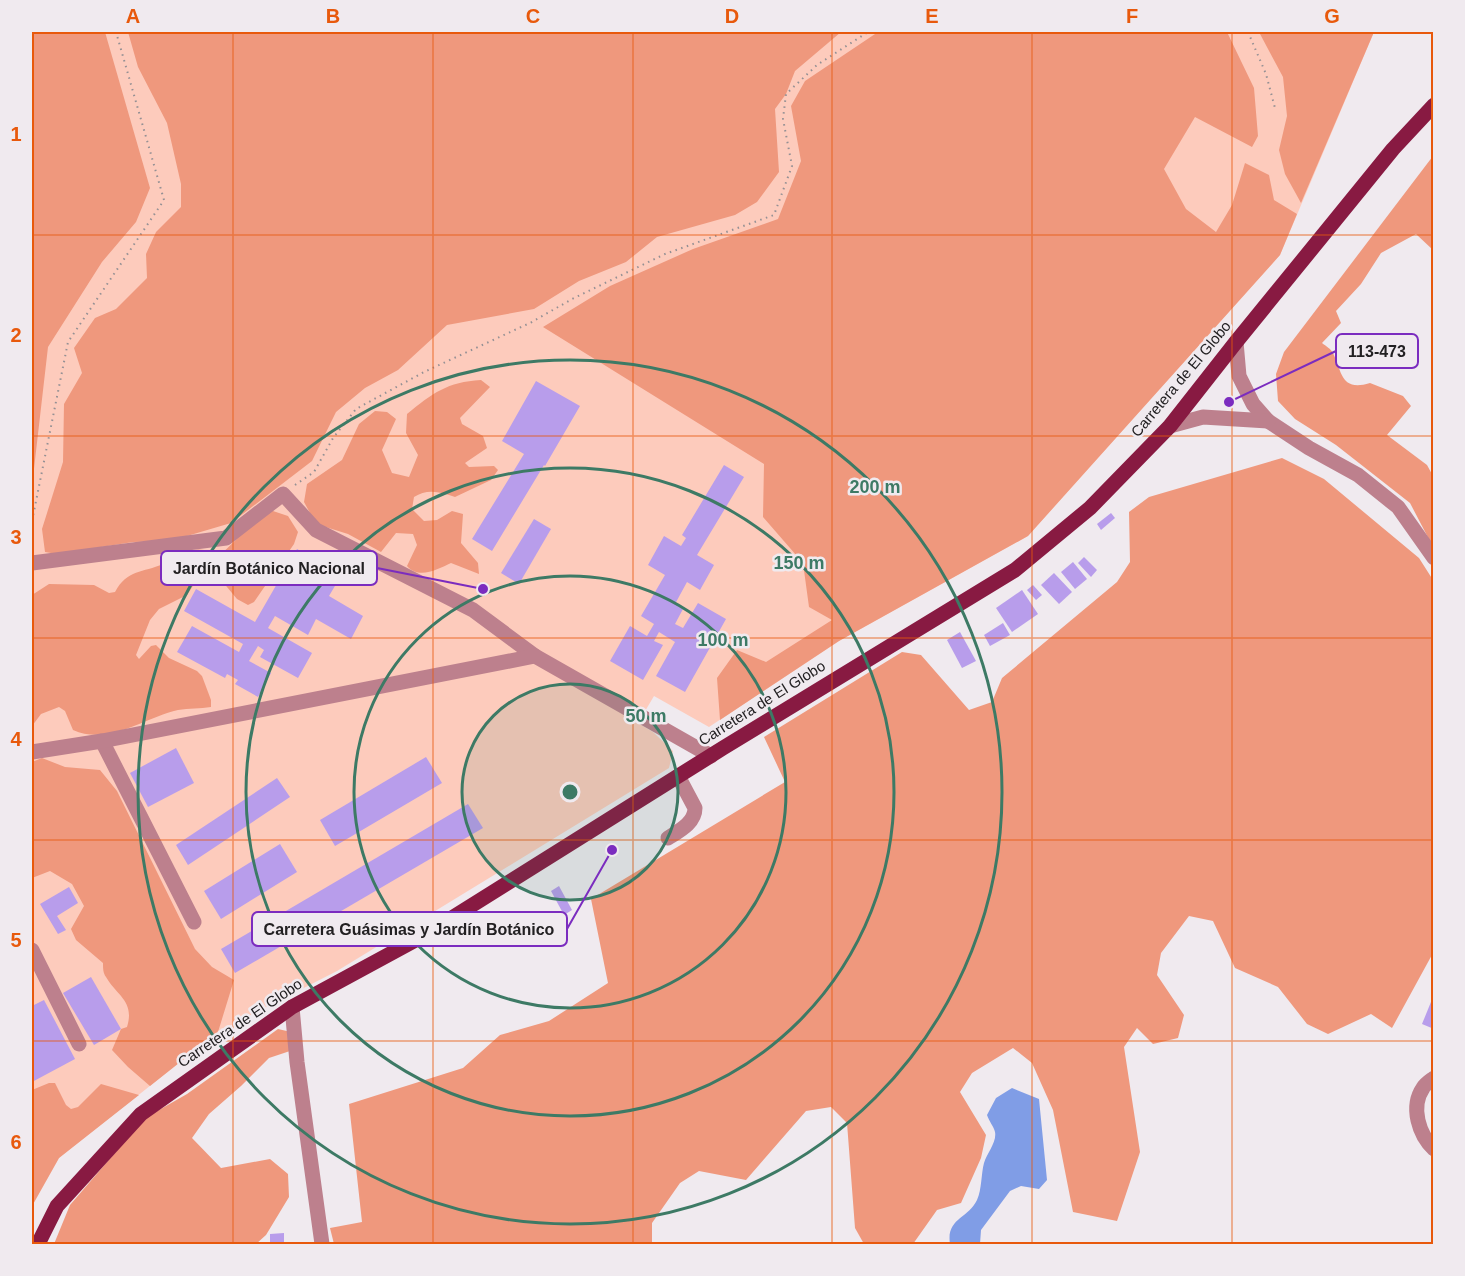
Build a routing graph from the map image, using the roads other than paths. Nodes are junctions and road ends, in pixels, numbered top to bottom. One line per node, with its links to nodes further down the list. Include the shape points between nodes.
1 (1434, 105): 2 (main road, Carretera de El Globo, via 1393,149)
2 (1236, 342): 3 (street, via 1239,376); 4 (main road, Carretera de El Globo)
3 (1268, 421): 4 (street, via 1203,417); 5 (street, via 1358,475 1398,507)
4 (1170, 426): 10 (main road, Carretera de El Globo, via 1090,508 1015,570)
5 (1434, 558)
6 (32, 563): 7 (street, via 226,538 283,494 316,530 473,610)
7 (535, 656): 8 (street); 10 (street)
8 (102, 741): 9 (street); 13 (street)
9 (32, 752)
10 (711, 756): 11 (main road, Carretera de El Globo)
11 (678, 776): 12 (street, via 695,814 687,826); 15 (main road, Carretera de El Globo, via 423,936)
12 (668, 838)
13 (194, 922)
14 (32, 950): 16 (street)
15 (292, 1007): 19 (main road, Carretera de El Globo, via 141,1114 57,1206); 20 (street)
16 (79, 1044)
17 (1434, 1078): 18 (street, via 1423,1088 1417,1120 1427,1143)
18 (1434, 1149)
19 (38, 1245)
20 (322, 1245)

